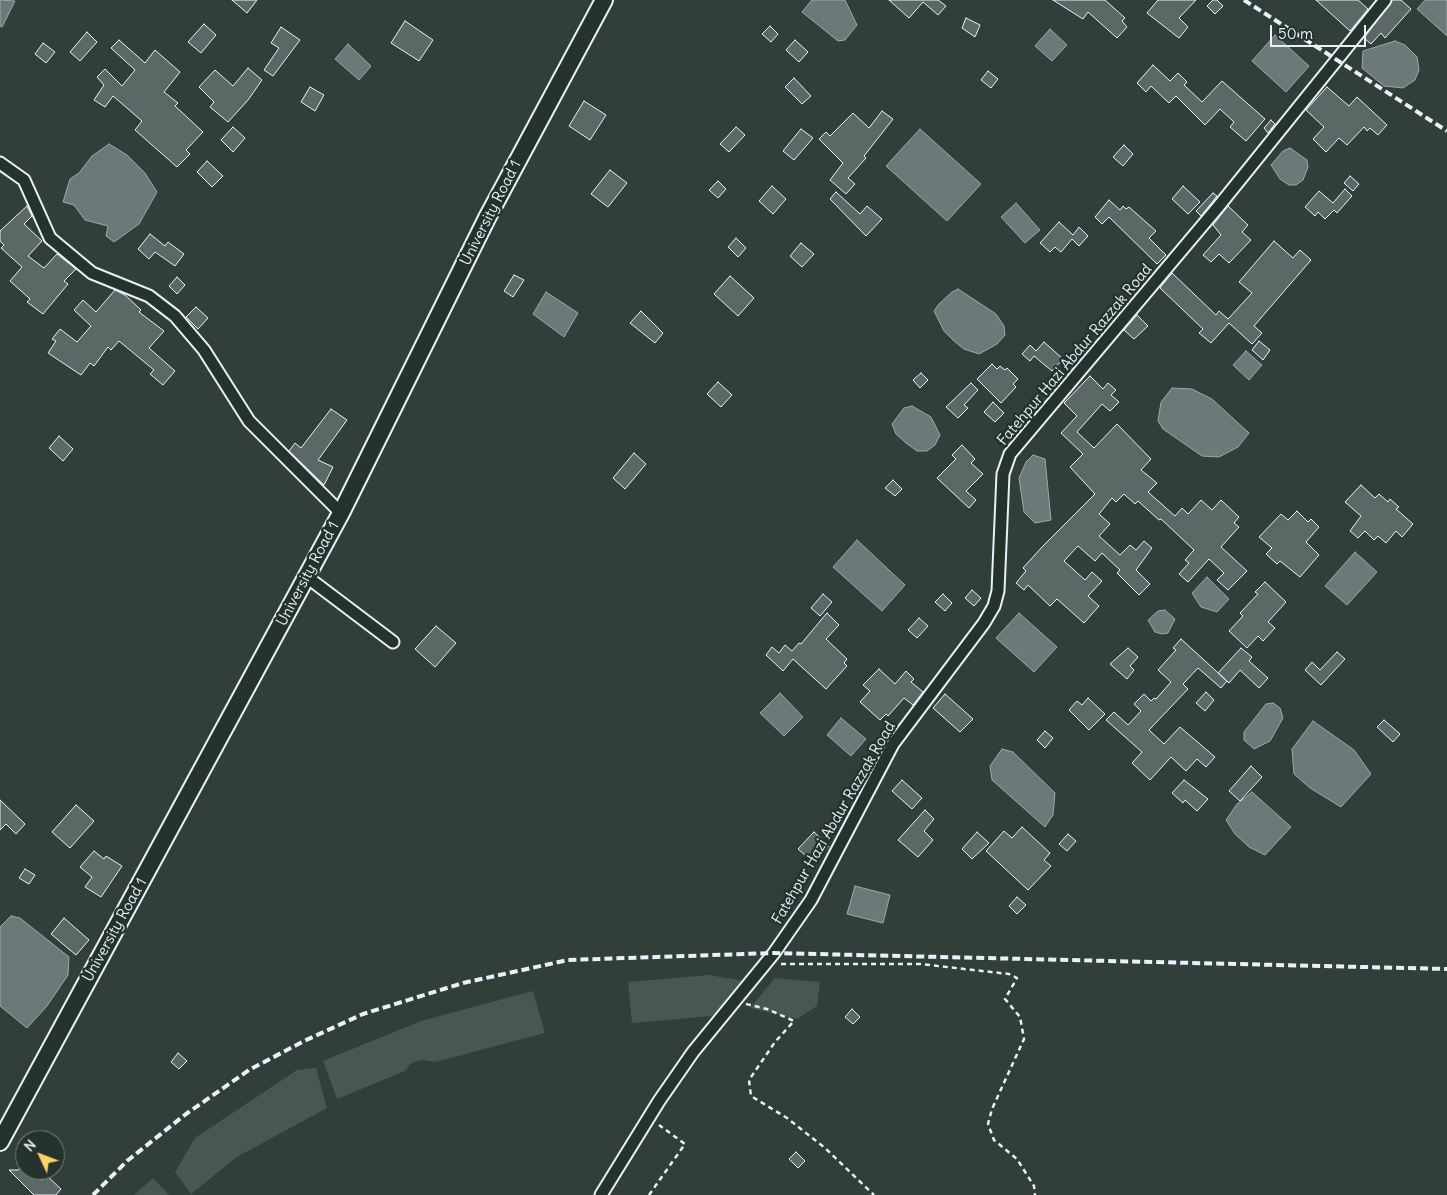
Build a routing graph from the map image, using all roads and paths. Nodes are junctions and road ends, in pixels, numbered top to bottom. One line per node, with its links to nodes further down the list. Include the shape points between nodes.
1 (604, 0): 4 (main road, University Road 1, via 487,218)
2 (1386, 0): 7 (street, Fatehpur Hazi Abdur Razzak Road, via 1218,208 1010,454 1004,474 998,591 994,606 894,744 811,900)
3 (0, 163): 4 (street, via 24,180 50,238 92,272 149,296 175,316 204,350 249,421)
4 (341, 513): 5 (main road, University Road 1)
5 (308, 577): 6 (street); 10 (main road, University Road 1)
6 (393, 642)
7 (766, 964): 8 (street, Fatehpur Hazi Abdur Razzak Road); 14 (path, via 920,964 1009,974 1017,978 1006,999 1020,1016 1024,1039 988,1124 994,1140 1017,1160 1034,1186)
8 (735, 1001): 9 (street, Fatehpur Hazi Abdur Razzak Road, via 693,1052); 13 (path, via 794,1020 749,1080 752,1096 825,1148)
9 (648, 1119): 11 (street, Fatehpur Hazi Abdur Razzak Road); 12 (path, via 657,1122 685,1144)
10 (0, 1142)
11 (601, 1195)
12 (649, 1195)
13 (874, 1195)
14 (1035, 1195)

